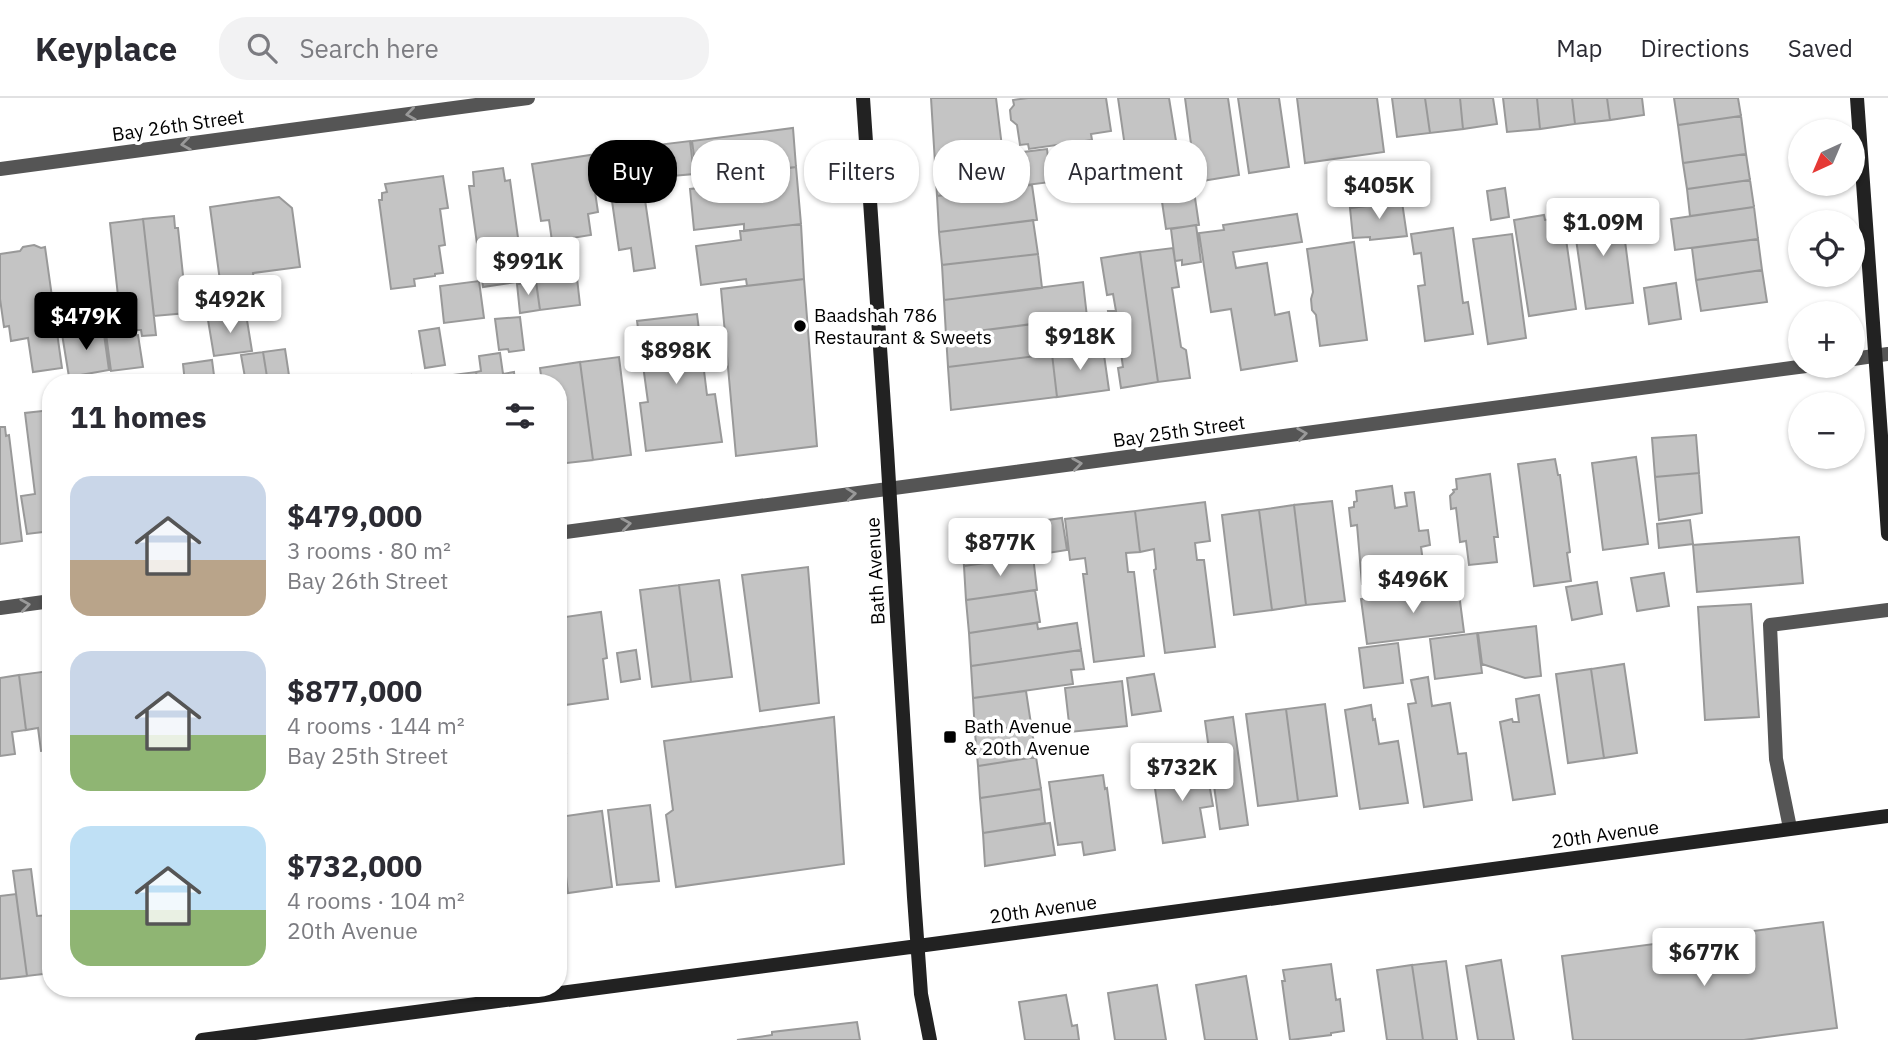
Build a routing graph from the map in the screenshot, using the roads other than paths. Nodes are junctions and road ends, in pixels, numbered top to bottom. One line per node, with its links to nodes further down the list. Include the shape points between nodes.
1 (528, 98): 4 (street, Bay 26th Street, one-way to 4)
2 (863, 98): 7 (street, Bath Avenue)
3 (1857, 98): 5 (street)
4 (0, 169)
5 (1882, 355): 9 (street)
6 (1788, 368): 7 (street, Bay 25th Street, one-way to 6)
7 (890, 489): 8 (street, Bay 25th Street, one-way to 7); 15 (street, Bath Avenue)
8 (567, 532)
9 (1888, 534)
10 (42, 602): 11 (street, one-way to 10)
11 (0, 608)
12 (1888, 610): 14 (street, via 1770,625 1776,759)
13 (1888, 816): 14 (street, 20th Avenue)
14 (1790, 828): 15 (street, 20th Avenue)
15 (918, 946): 16 (street, 20th Avenue); 19 (street, Bath Avenue)
16 (567, 992)
17 (530, 997): 18 (street, 20th Avenue)
18 (202, 1040)
19 (930, 1040)

